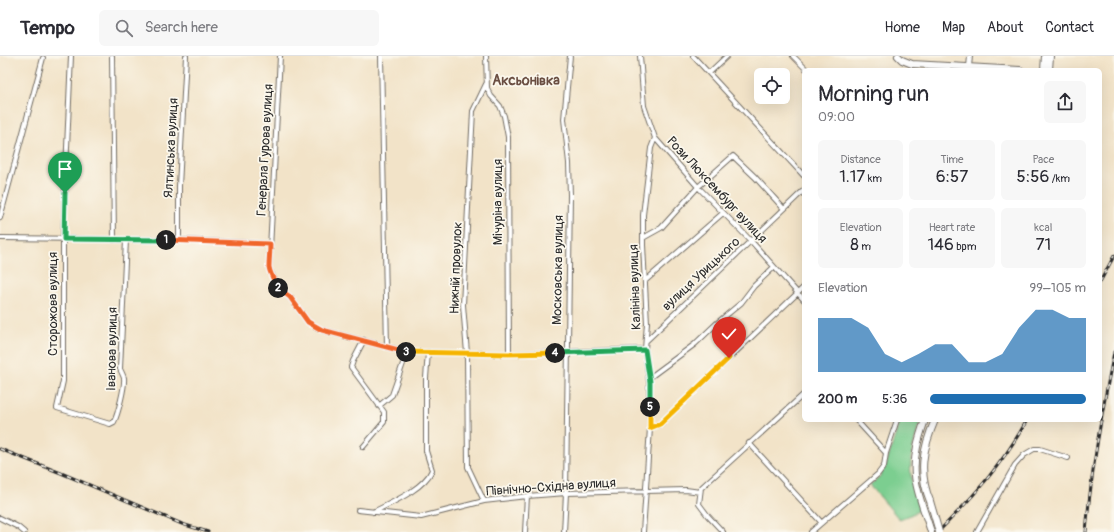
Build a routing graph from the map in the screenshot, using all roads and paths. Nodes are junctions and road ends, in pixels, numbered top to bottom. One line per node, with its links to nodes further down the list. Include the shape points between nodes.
1 (71, 56): 35 (street, Сторожова вулиця)
2 (112, 56): 36 (street)
3 (186, 56): 38 (street, Ялтинська вулиця, via 179,186)
4 (280, 56): 40 (street, Генерала Гурова вулиця)
5 (381, 56): 48 (street)
6 (486, 56): 25 (street, Мічуріна вулиця)
7 (570, 56): 53 (street, Московська вулиця, via 564,119 570,195)
8 (640, 56): 26 (street, Рози Люксембург вулиця, via 644,106)
9 (693, 56): 24 (street)
10 (727, 56): 24 (street)
11 (793, 56): 19 (street)
12 (898, 56): 17 (main road, via 912,64)
13 (970, 56): 18 (street)
14 (1045, 56): 22 (main road)
15 (1050, 56): 23 (main road)
16 (43, 58): 32 (street)
17 (948, 66): 18 (main road); 20 (street)
18 (969, 67): 21 (main road)
19 (805, 68)
20 (943, 68)
21 (986, 68)
22 (1044, 68)
23 (1049, 68)
24 (709, 73): 27 (street)
25 (486, 84): 52 (street, Нижній провулок, via 473,111 463,305); 54 (street, Мічуріна вулиця, via 491,96 500,106 508,137)
26 (655, 138): 28 (street, Рози Люксембург вулиця); 34 (street, Калініна вулиця, via 651,148 646,187)
27 (802, 174)
28 (698, 187): 30 (street, via 733,156); 31 (street, Рози Люксембург вулиця); 34 (street, via 661,228)
29 (802, 192): 30 (street, вулиця Урицького)
30 (784, 209): 39 (street, вулиця Урицького)
31 (723, 213): 39 (street, Рози Люксембург вулиця); 42 (street)
32 (0, 218)
33 (0, 238): 35 (street)
34 (643, 238): 42 (street, Калініна вулиця)
35 (64, 239): 36 (street); 58 (street, Сторожова вулиця, via 63,381)
36 (114, 240): 37 (street)
37 (126, 240): 38 (street); 58 (street, Іванова вулиця, via 120,369 124,378 117,415 110,424)
38 (179, 240): 40 (street)
39 (751, 241): 41 (street, Рози Люксембург вулиця); 47 (street, вулиця Урицького)
40 (270, 244): 46 (street, Генерала Гурова вулиця, via 269,268 272,277 278,288 290,297 308,322 322,330)
41 (774, 267): 44 (street, Рози Люксембург вулиця); 55 (street, via 741,303 695,344)
42 (645, 281): 47 (street, Калініна вулиця)
43 (802, 289): 44 (street)
44 (798, 293): 45 (street, Рози Люксембург вулиця); 63 (street, via 660,424)
45 (802, 298)
46 (364, 340): 48 (street, Генерала Гурова вулиця); 57 (street, via 351,367)
47 (647, 340): 49 (street, Калініна вулиця)
48 (387, 347): 50 (street, Генерала Гурова вулиця)
49 (645, 350): 53 (street, Генерала Гурова вулиця); 55 (street, Калініна вулиця)
50 (407, 352): 51 (street, Генерала Гурова вулиця); 57 (street, via 392,394)
51 (428, 352): 52 (street, Генерала Гурова вулиця); 74 (street, via 426,451 432,470 429,477 411,491)
52 (467, 353): 54 (street, Генерала Гурова вулиця); 72 (street, Нижній провулок, via 468,467)
53 (567, 353): 54 (street, Генерала Гурова вулиця); 70 (street, Московська вулиця)
54 (509, 354)
55 (649, 378): 63 (street, Калініна вулиця)
56 (802, 396): 64 (street)
57 (379, 406): 65 (street, via 384,412 384,422)
58 (57, 408)
59 (858, 422): 66 (street)
60 (896, 422): 66 (street)
61 (924, 422): 83 (main road, via 916,450 914,469 916,485)
62 (933, 422): 84 (main road, bridge, via 922,468)
63 (650, 428): 69 (street, Калініна вулиця)
64 (749, 443): 68 (street); 76 (street)
65 (363, 447)
66 (886, 453): 76 (street, via 881,470)
67 (1068, 458): 85 (street, via 1040,449 1034,449 1024,455 1015,465)
68 (700, 490): 69 (street, Північно-Східна вулиця); 81 (street, via 699,504)
69 (645, 492): 70 (street, Північно-Східна вулиця); 80 (street, Калініна вулиця)
70 (566, 493): 71 (street, Північно-Східна вулиця); 79 (street, Московська вулиця)
71 (527, 496): 72 (street, Північно-Східна вулиця); 78 (street)
72 (484, 501): 74 (street, Північно-Східна вулиця, via 421,517)
73 (358, 510): 74 (street, Північно-Східна вулиця)
74 (373, 512)
75 (0, 518): 77 (street)
76 (821, 522): 82 (street)
77 (24, 532)
78 (525, 532)
79 (564, 532)
80 (643, 532)
81 (723, 532)
82 (811, 532)
83 (931, 532)
84 (939, 532)
85 (977, 532)

